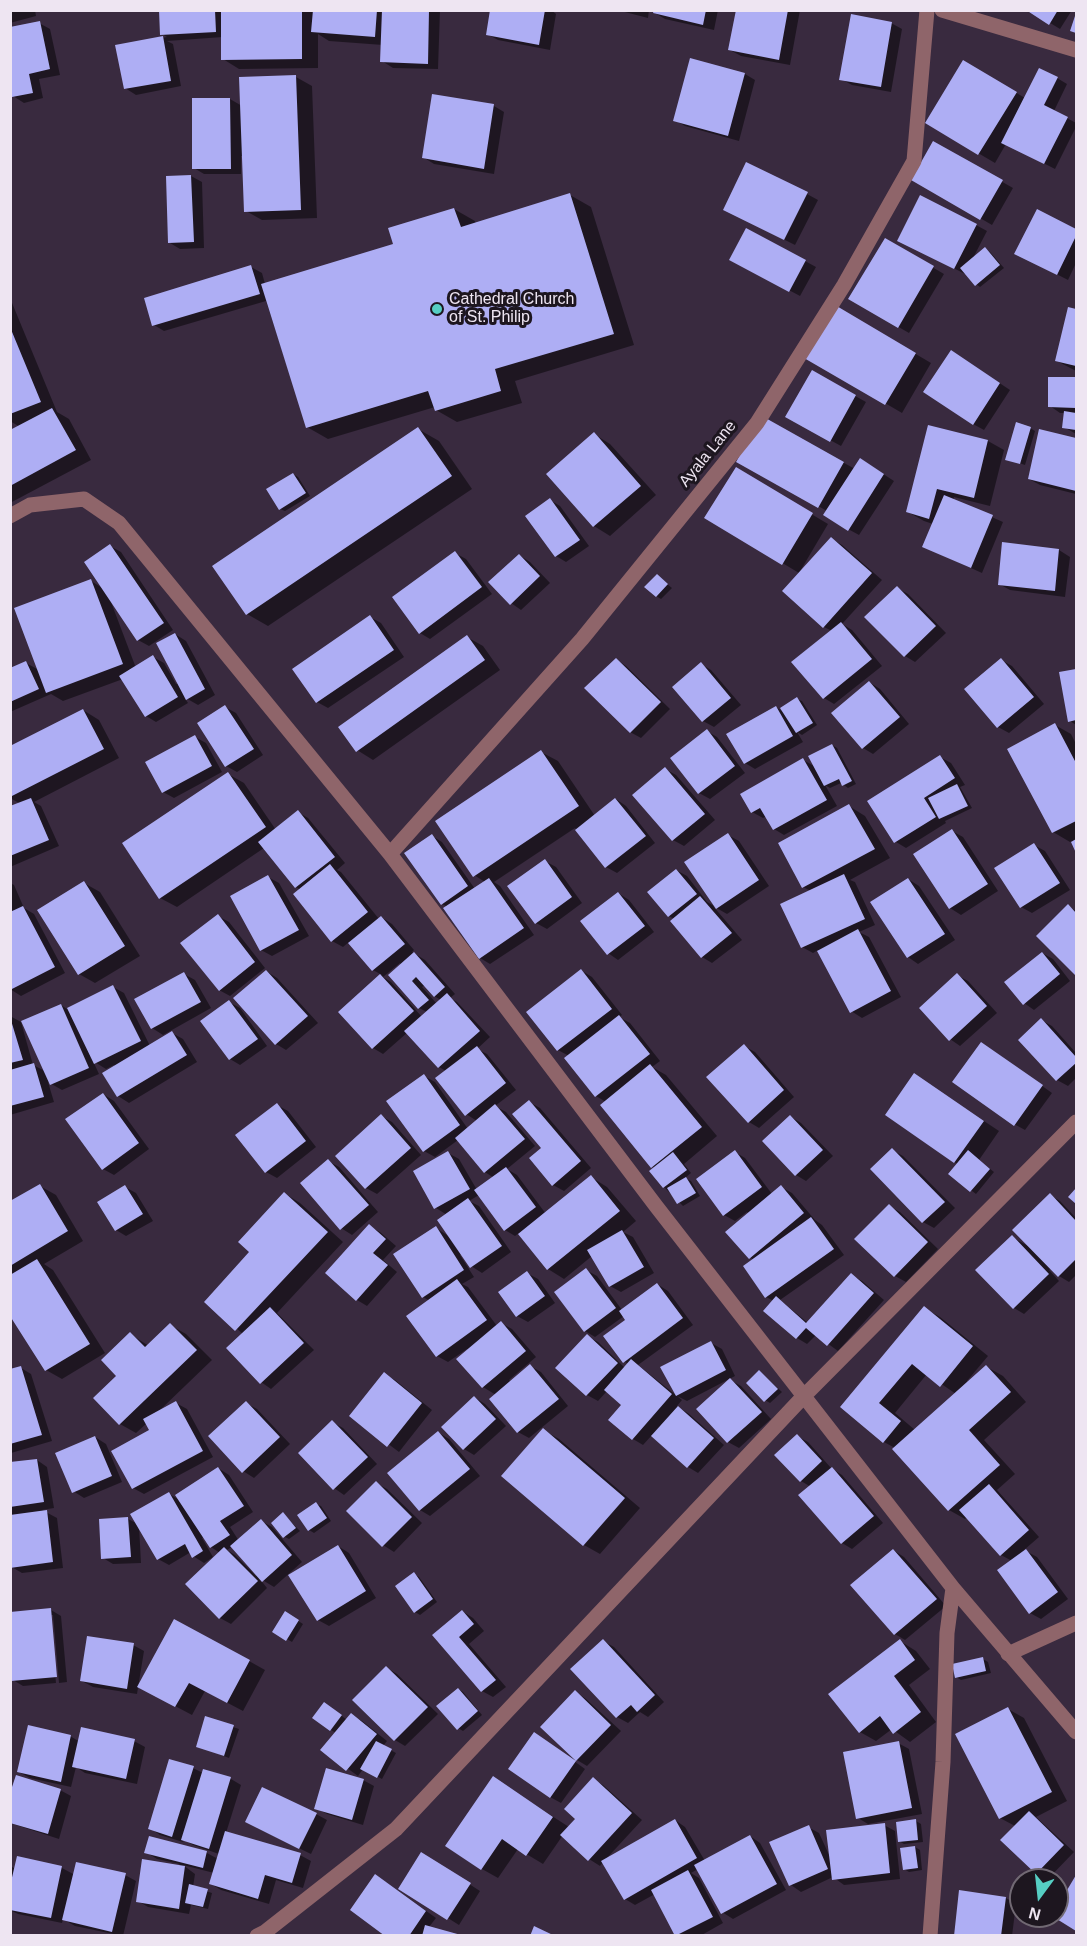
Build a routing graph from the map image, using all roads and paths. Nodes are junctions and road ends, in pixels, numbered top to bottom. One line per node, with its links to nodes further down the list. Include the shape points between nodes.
1 (927, 10): 5 (street, Ayala Lane, via 914,161 844,285 758,423 582,639)
2 (942, 10): 3 (street)
3 (1077, 50)
4 (10, 516): 5 (street, via 30,505 84,500 119,522)
5 (390, 854): 7 (street)
6 (1077, 1122): 7 (street)
7 (803, 1397): 8 (street); 12 (street, via 396,1829)
8 (953, 1588): 10 (street); 13 (street, via 947,1633 943,1762)
9 (1077, 1623): 10 (street)
10 (1008, 1654): 11 (street)
11 (1077, 1732)
12 (257, 1935)
13 (930, 1935)

